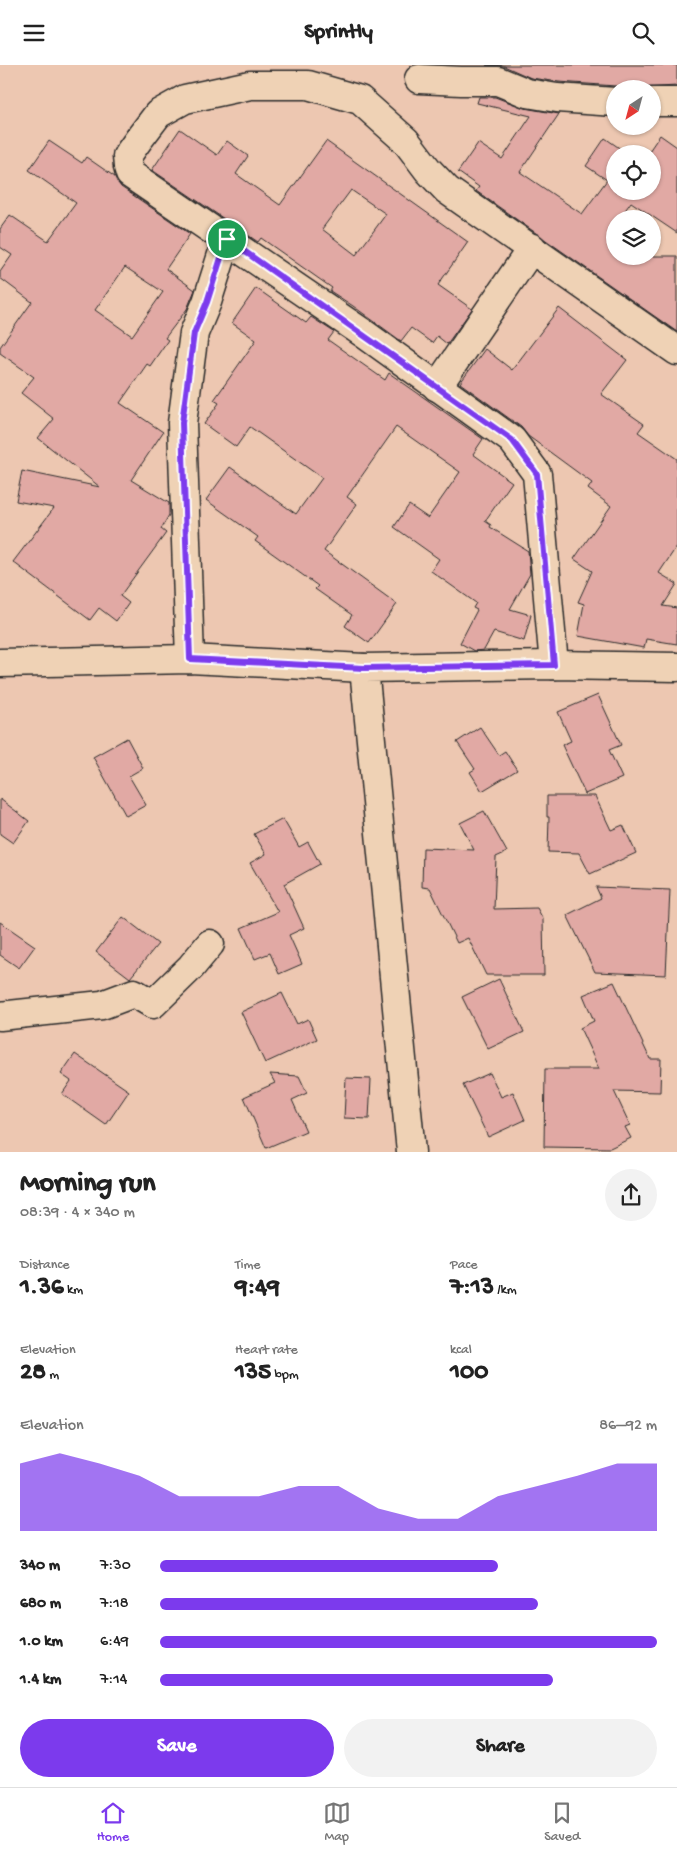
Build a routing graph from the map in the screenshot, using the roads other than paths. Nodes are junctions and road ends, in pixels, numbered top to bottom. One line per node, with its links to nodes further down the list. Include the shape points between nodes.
1 (419, 79): 2 (street, via 498,81 527,93)
2 (606, 101)
3 (661, 102): 4 (street)
4 (677, 103)
5 (227, 239): 6 (street, via 130,174 127,156 158,114 185,99 250,85 308,85 360,99 406,141 447,190); 8 (street); 9 (street, via 194,333 182,423)
6 (532, 248): 7 (street); 8 (street)
7 (677, 351)
8 (437, 387): 11 (street, via 512,440 537,474)
9 (190, 659): 10 (street); 13 (street)
10 (0, 663)
11 (554, 665): 12 (street); 13 (street)
12 (677, 667)
13 (364, 668): 16 (street)
14 (210, 944): 15 (street, via 152,1004 134,993 102,1005)
15 (0, 1016)
16 (412, 1152)

